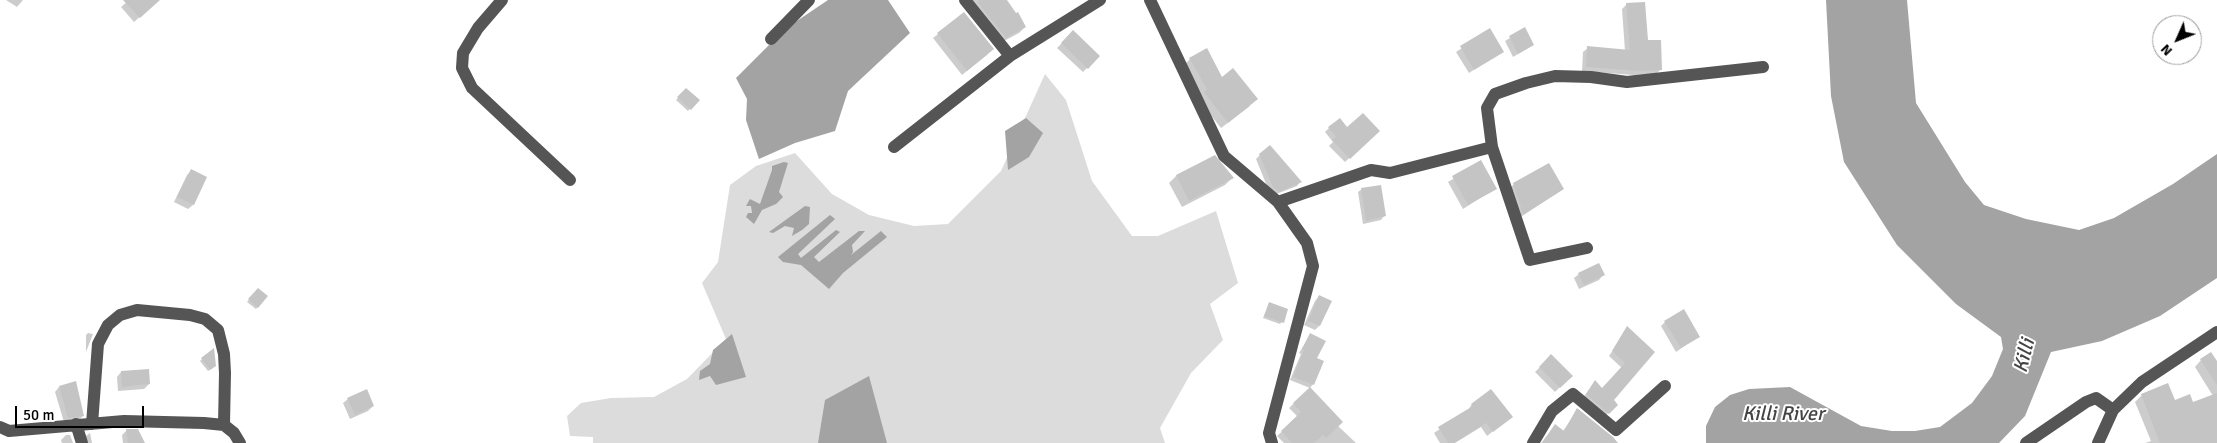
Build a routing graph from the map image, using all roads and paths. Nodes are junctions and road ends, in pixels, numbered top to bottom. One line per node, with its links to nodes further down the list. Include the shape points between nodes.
1 (502, 0): 11 (street, via 478,28 464,53 462,68 472,88)
2 (809, 0): 6 (street)
3 (965, 0): 7 (street)
4 (1100, 0): 7 (street)
5 (1150, 0): 12 (street, via 1224,156)
6 (771, 39)
7 (1010, 56): 9 (street)
8 (1763, 67): 10 (street, via 1627,82 1555,76 1526,83 1495,94 1487,108)
9 (894, 147)
10 (1492, 147): 12 (street, via 1390,174 1371,170); 13 (street, via 1530,260)
11 (570, 180)
12 (1278, 202): 23 (street, via 1307,242 1313,266 1269,433)
13 (1587, 248)
14 (2217, 332): 16 (street, via 2142,382)
15 (1665, 386): 24 (street, via 1616,430 1573,394 1552,411)
16 (2113, 410): 25 (street, via 2096,398); 26 (street)
17 (76, 424): 18 (street); 20 (street, via 9,431); 21 (street)
18 (92, 424): 19 (street, via 152,421); 19 (street, via 98,344 108,325 120,315 138,310 190,315 205,319 218,330 224,354)
19 (224, 425): 22 (street)
20 (0, 427)
21 (82, 443)
22 (240, 443)
23 (1272, 443)
24 (1533, 443)
25 (2026, 443)
26 (2098, 443)

